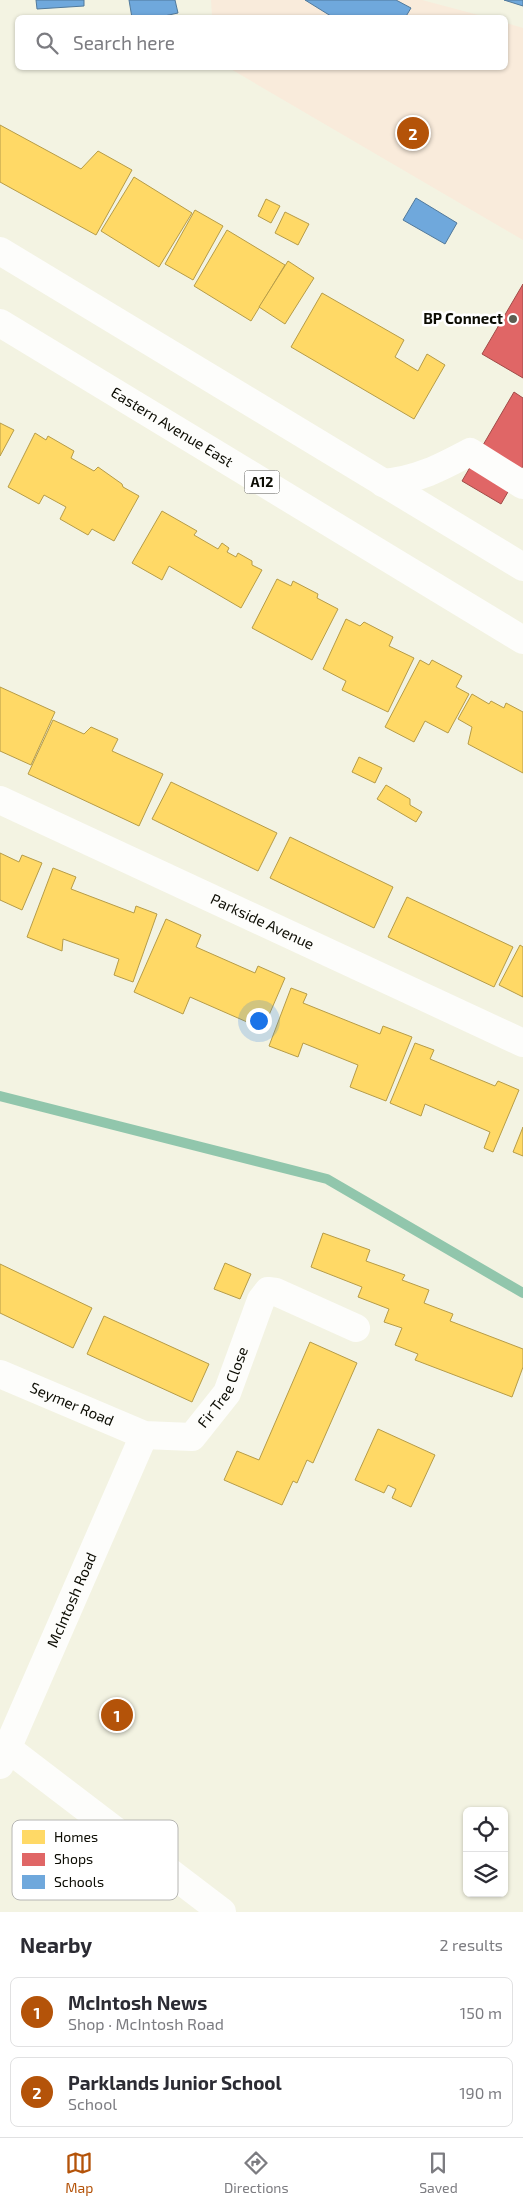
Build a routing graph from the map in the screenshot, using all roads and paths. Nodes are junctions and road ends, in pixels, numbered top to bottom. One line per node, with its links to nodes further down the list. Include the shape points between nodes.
1 (0, 251): 3 (main road)
2 (0, 323): 6 (main road, Eastern Avenue East / A12)
3 (383, 483): 4 (main road, via 427,474 470,452); 5 (main road)
4 (523, 485)
5 (523, 567)
6 (523, 640)
7 (0, 800): 8 (main road, Parkside Avenue)
8 (523, 1043)
9 (356, 1328): 11 (main road, Fir Tree Close, via 268,1291 261,1300 227,1393 192,1437)
10 (0, 1374): 11 (main road, Seymer Road)
11 (144, 1434): 12 (main road, McIntosh Road)
12 (3, 1757): 13 (main road)
13 (92, 1820)
14 (178, 1881): 15 (main road)
15 (222, 1912)

